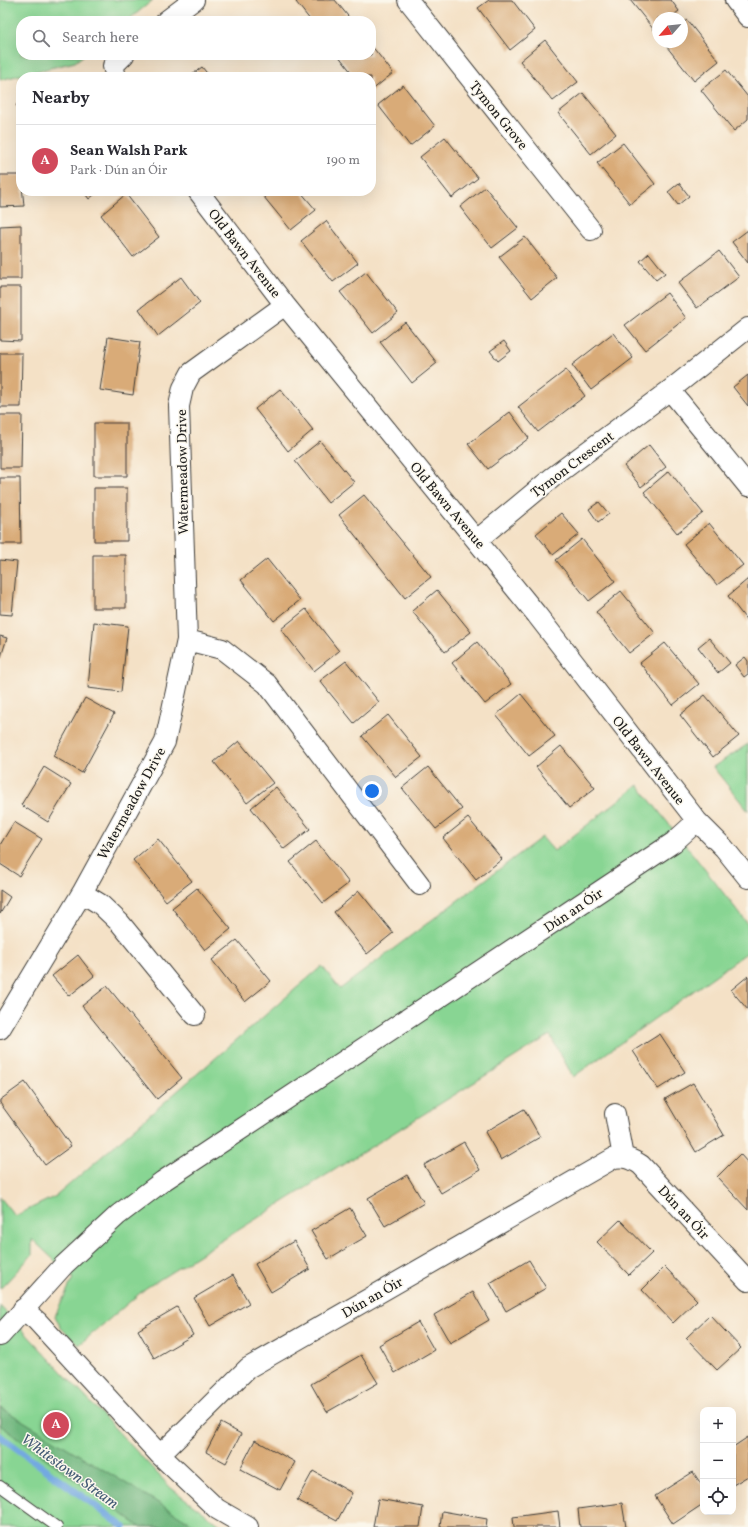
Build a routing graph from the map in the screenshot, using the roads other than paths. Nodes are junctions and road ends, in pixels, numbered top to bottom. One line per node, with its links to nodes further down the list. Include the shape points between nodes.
1 (194, 0): 4 (street)
2 (408, 0): 9 (street, Tymon Grove)
3 (735, 0): 5 (street)
4 (173, 16)
5 (748, 17)
6 (119, 60): 7 (street, via 113,66)
7 (115, 72)
8 (202, 196): 10 (street, Old Bawn Avenue)
9 (591, 230)
10 (285, 304): 14 (street, Old Bawn Avenue); 15 (street, Watermeadow Drive, via 191,373 183,388 179,406)
11 (748, 328): 12 (street, Tymon Crescent)
12 (670, 390): 13 (street); 14 (street, Tymon Crescent, via 553,477)
13 (748, 486)
14 (477, 540): 16 (street, Old Bawn Avenue)
15 (187, 640): 18 (street, via 222,649 267,684); 19 (street, Watermeadow Drive, via 165,742)
16 (697, 821): 17 (street, Old Bawn Avenue, via 724,848); 25 (street, Dún an Óir, via 674,842 163,1181 118,1215 64,1265)
17 (748, 878)
18 (420, 884)
19 (82, 893): 20 (street, via 100,904 120,923); 21 (street, Watermeadow Drive)
20 (195, 1015)
21 (0, 1029)
22 (615, 1114): 23 (street)
23 (623, 1157): 24 (street, Dún an Óir, via 641,1165); 27 (street, Dún an Óir, via 614,1158 248,1368)
24 (748, 1281)
25 (24, 1309): 26 (street, Dún an Óir); 27 (street)
26 (0, 1336)
27 (160, 1455): 30 (street, via 217,1509)
28 (0, 1486): 29 (lane)
29 (58, 1527)
30 (248, 1527)

